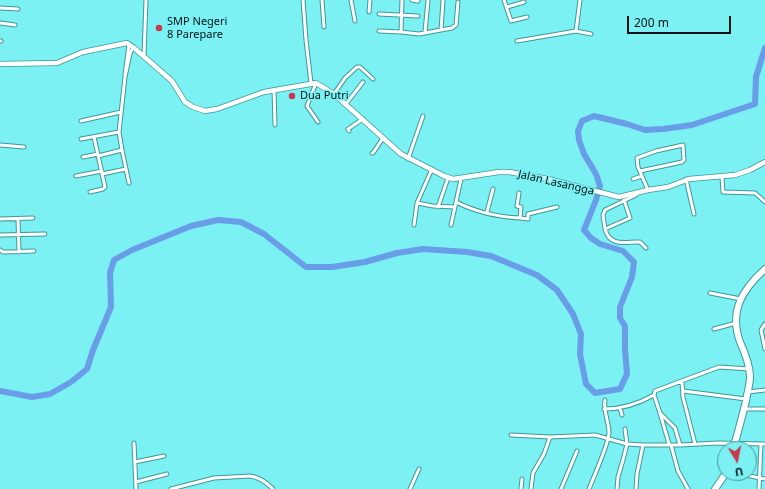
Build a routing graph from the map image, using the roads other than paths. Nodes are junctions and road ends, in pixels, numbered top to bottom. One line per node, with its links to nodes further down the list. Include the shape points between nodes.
1 (146, 0): 35 (street)
2 (303, 0): 39 (street)
3 (322, 0): 26 (street)
4 (351, 0): 23 (street)
5 (370, 0): 18 (street)
6 (402, 0): 20 (street)
7 (412, 0): 11 (street)
8 (428, 0): 31 (street)
9 (504, 0): 15 (street)
10 (580, 0): 29 (street)
11 (418, 1)
12 (443, 1): 27 (street)
13 (458, 2): 27 (street, via 456,25)
14 (524, 2): 15 (street)
15 (506, 7): 22 (street, via 511,21)
16 (0, 8): 17 (street)
17 (18, 9)
18 (369, 12)
19 (379, 14): 20 (street)
20 (402, 15): 21 (street); 30 (street)
21 (418, 16)
22 (527, 17)
23 (355, 21)
24 (0, 23): 25 (street)
25 (15, 25)
26 (324, 27)
27 (441, 30): 31 (street)
28 (379, 31): 30 (street)
29 (576, 31): 32 (street); 33 (street)
30 (401, 32): 31 (street)
31 (425, 32)
32 (590, 34)
33 (517, 40)
34 (131, 45): 35 (street); 36 (street, via 124,43 83,52 55,63); 43 (street, via 124,72)
35 (144, 56): 40 (street, via 172,81 185,102 202,110 211,110)
36 (0, 64)
37 (373, 79): 41 (street, via 358,67 345,78)
38 (363, 82): 42 (street)
39 (313, 83): 40 (street); 41 (street, Jalan Lasangga); 47 (street, via 307,106)
40 (274, 90): 48 (street)
41 (334, 94): 42 (street, Jalan Lasangga)
42 (346, 104): 45 (street, Jalan Lasangga)
43 (121, 112): 46 (street); 50 (street)
44 (423, 116): 60 (street)
45 (363, 119): 49 (street, via 348,129); 52 (street, Jalan Lasangga)
46 (81, 121)
47 (318, 122)
48 (275, 125)
49 (349, 131)
50 (119, 132): 51 (street); 56 (street)
51 (94, 137): 53 (street); 58 (street)
52 (383, 138): 57 (street); 60 (street, Jalan Lasangga)
53 (81, 140)
54 (0, 145): 55 (street)
55 (24, 147)
56 (122, 150): 58 (street); 62 (street)
57 (372, 153)
58 (98, 155): 59 (street); 64 (street)
59 (83, 157)
60 (408, 159): 63 (street, Jalan Lasangga)
61 (765, 162): 68 (street, Jalan Lasangga, via 742,173)
62 (126, 169): 64 (street); 73 (street)
63 (432, 169): 69 (street, Jalan Lasangga); 80 (street)
64 (102, 172): 66 (street); 76 (street, via 104,188)
65 (640, 172): 65 (street, via 636,160 638,157 683,145 682,162); 67 (street)
66 (76, 176)
67 (642, 176): 71 (street); 75 (street)
68 (722, 177): 72 (street, Jalan Lasangga); 82 (street, via 724,192 755,193)
69 (448, 178): 70 (street, Jalan Lasangga); 83 (street)
70 (461, 178): 78 (street, Jalan Lasangga, via 509,172 620,197); 81 (street)
71 (633, 179)
72 (686, 179): 75 (street, Jalan Lasangga, via 668,187); 87 (street)
73 (129, 183)
74 (493, 189): 86 (street)
75 (648, 190): 78 (street, Jalan Lasangga)
76 (90, 192)
77 (519, 193): 90 (street, via 517,206 521,207)
78 (639, 193): 79 (street)
79 (624, 200): 94 (street, via 605,210); 94 (street, via 630,218)
80 (417, 202): 83 (street); 92 (street)
81 (456, 202): 84 (street); 86 (street, via 468,208)
82 (765, 202)
83 (438, 207): 84 (street)
84 (455, 207): 93 (street)
85 (557, 207): 90 (street, via 528,214 528,218)
86 (487, 212): 90 (street)
87 (694, 214)
88 (18, 218): 89 (street); 91 (street); 97 (street)
89 (33, 218)
90 (520, 218)
91 (0, 219)
92 (414, 225)
93 (451, 225)
94 (605, 229): 98 (street, via 610,239 624,244 640,242)
95 (45, 234): 97 (street)
96 (0, 235): 97 (street)
97 (18, 235): 100 (street)
98 (646, 248)
99 (0, 250): 100 (street)
100 (19, 252): 101 (street)
101 (34, 252)
102 (764, 271): 104 (highway, via 748,285)
103 (710, 293): 104 (street)
104 (741, 299): 105 (highway)
105 (736, 323): 107 (street); 109 (highway)
106 (765, 324): 108 (street, via 761,330)
107 (714, 329)
108 (765, 349)
109 (750, 369): 110 (street, via 720,367); 114 (highway)
110 (682, 382): 112 (street); 113 (street, via 654,391)
111 (765, 390): 114 (street)
112 (683, 391): 114 (street); 131 (street)
113 (654, 395): 116 (street, via 640,403); 120 (street)
114 (747, 395): 119 (highway)
115 (605, 400): 117 (street)
116 (620, 408): 117 (street); 121 (street)
117 (604, 409): 125 (street)
118 (765, 409): 119 (street)
119 (744, 410): 126 (highway)
120 (660, 413): 130 (street); 134 (street, via 675,428)
121 (622, 415)
122 (625, 428): 129 (street)
123 (511, 435): 124 (street)
124 (550, 437): 125 (street, via 590,434); 149 (street, via 533,473)
125 (608, 438): 129 (street); 151 (street)
126 (735, 441)
127 (717, 442): 131 (street)
128 (134, 443): 137 (street)
129 (627, 444): 133 (street); 152 (street)
130 (670, 444): 133 (street); 134 (street); 154 (street, via 678,471)
131 (695, 444): 134 (street)
132 (763, 444): 140 (street)
133 (643, 445): 153 (street)
134 (680, 445)
135 (577, 451): 150 (street)
136 (164, 456): 137 (street)
137 (135, 462): 143 (street)
138 (419, 469): 147 (street)
139 (166, 474): 143 (street)
140 (759, 478): 142 (street); 155 (street)
141 (522, 479): 148 (street)
142 (765, 479)
143 (136, 482): 144 (street)
144 (136, 489)
145 (171, 489): 146 (street, via 214,478 256,476)
146 (273, 489)
147 (410, 489)
148 (521, 489)
149 (530, 489)
150 (561, 489)
151 (589, 489)
152 (617, 489)
153 (636, 489)
154 (688, 489)
155 (759, 489)

